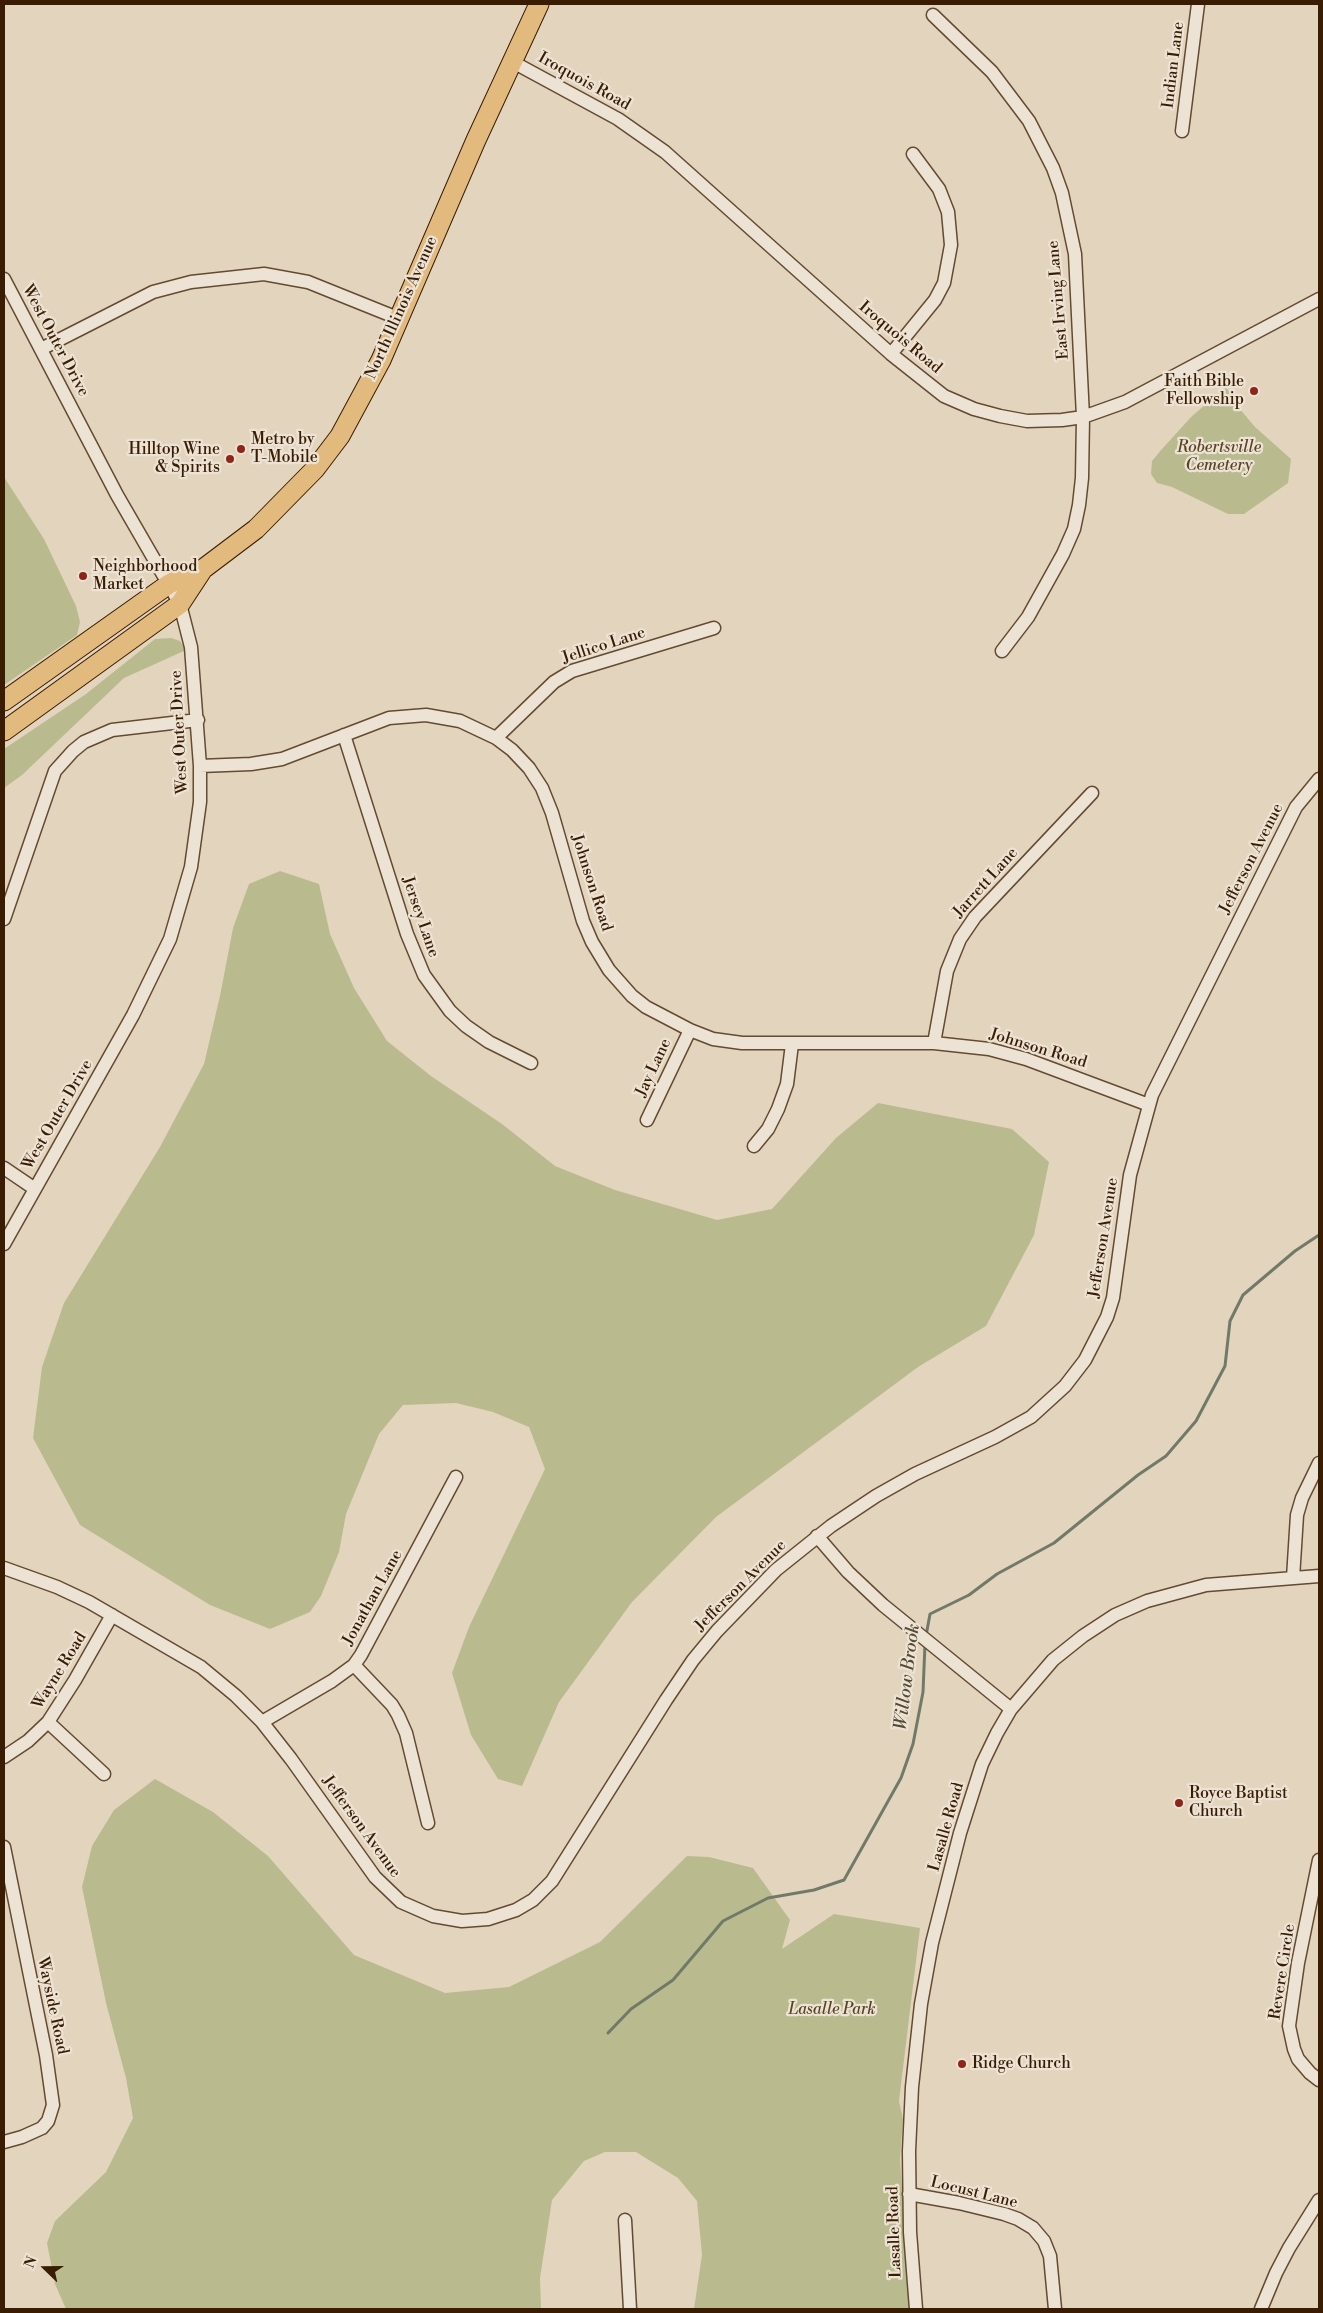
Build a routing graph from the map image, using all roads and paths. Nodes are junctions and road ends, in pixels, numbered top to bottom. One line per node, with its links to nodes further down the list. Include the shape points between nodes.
1 (540, 4): 4 (highway, North Illinois Avenue)
2 (1198, 4): 5 (street, Indian Lane)
3 (933, 15): 12 (street, East Irving Lane, via 992,72 1014,100 1029,121 1053,168 1062,193 1075,254)
4 (511, 61): 9 (highway, North Illinois Avenue); 11 (street, Iroquois Road, via 614,117 665,152)
5 (1182, 131)
6 (913, 154): 11 (street, via 939,190 948,212 951,245 944,283 935,300)
7 (4, 279): 10 (street, West Outer Drive)
8 (1319, 299): 12 (street, Iroquois Road, via 1125,402)
9 (400, 319): 10 (street, via 308,282 264,274 213,278 153,292); 13 (highway, North Illinois Avenue, via 340,436 315,469 256,529)
10 (42, 349): 14 (street, West Outer Drive, via 117,495)
11 (891, 354): 12 (street, Iroquois Road, via 944,396 974,409 1027,421)
12 (1083, 418): 17 (street, East Irving Lane, via 1082,478 1074,529 1028,617)
13 (203, 570): 14 (highway); 15 (highway)
14 (169, 584): 15 (street, West Outer Drive); 18 (highway)
15 (180, 604): 19 (street, West Outer Drive, via 191,647); 20 (highway)
16 (714, 628): 22 (street, Jellico Lane, via 572,671 554,682)
17 (1002, 651)
18 (4, 701)
19 (198, 720): 23 (street, West Outer Drive); 26 (street, via 112,730 84,742 73,751 55,771)
20 (4, 731)
21 (344, 735): 22 (street, Johnson Road, via 389,718 426,715 460,721); 23 (street, Johnson Road, via 282,759); 30 (street, Jersey Lane, via 407,934 424,975 450,1011 466,1026 489,1042)
22 (496, 738): 27 (street, Johnson Road, via 529,768 542,788 582,921 609,970 632,996)
23 (200, 766): 35 (street, West Outer Drive, via 196,839 170,939 134,1015)
24 (1319, 779): 31 (street, Jefferson Avenue, via 1296,807)
25 (1092, 793): 28 (street, Jarrett Lane, via 975,917 960,939 947,971)
26 (4, 919)
27 (690, 1030): 29 (street, Johnson Road, via 742,1044); 32 (street, Jay Lane)
28 (934, 1042): 29 (street, Johnson Road); 31 (street, Johnson Road, via 989,1049 1026,1059)
29 (792, 1044): 33 (street, via 787,1084 778,1109)
30 (531, 1063)
31 (1149, 1104): 39 (street, Jefferson Avenue, via 1130,1175 1113,1298 1085,1360 1065,1386 1031,1417 896,1484)
32 (647, 1120)
33 (754, 1146)
34 (4, 1168): 35 (street)
35 (35, 1189): 36 (street, West Outer Drive)
36 (4, 1244)
37 (1319, 1464): 42 (street, via 1297,1515)
38 (456, 1477): 44 (street, Jonathan Lane, via 377,1628)
39 (817, 1536): 45 (street, via 883,1605); 47 (street, Jefferson Avenue, via 776,1570 710,1638 676,1683 552,1881 533,1900 516,1910 488,1919 462,1921 433,1916 401,1902 375,1877)
40 (4, 1568): 43 (street, Jefferson Avenue, via 57,1587)
41 (1319, 1576): 42 (street, Lasalle Road)
42 (1293, 1578): 45 (street, Lasalle Road, via 1206,1585 1139,1604 1115,1616 1057,1657)
43 (112, 1615): 46 (street, Wayne Road); 47 (street, Jefferson Avenue, via 202,1668)
44 (354, 1665): 47 (street, Jonathan Lane, via 332,1682); 50 (street, via 398,1715)
45 (1011, 1709): 55 (street, Lasalle Road, via 982,1764 932,1943 921,2004 912,2087)
46 (48, 1722): 48 (street, Wayne Road); 49 (street)
47 (262, 1722)
48 (4, 1757)
49 (104, 1774)
50 (428, 1823)
51 (4, 1848): 54 (street, Wayside Road, via 53,2105 42,2128)
52 (1319, 1860): 53 (street, Revere Circle, via 1289,2026 1298,2059)
53 (1319, 2080)
54 (4, 2142)
55 (909, 2194): 59 (street, Lasalle Road); 60 (street, Locust Lane, via 1004,2214 1033,2228 1044,2241 1050,2256)
56 (1319, 2200): 61 (street, via 1289,2248)
57 (625, 2220): 58 (street)
58 (630, 2309)
59 (916, 2309)
60 (1055, 2309)
61 (1261, 2309)

